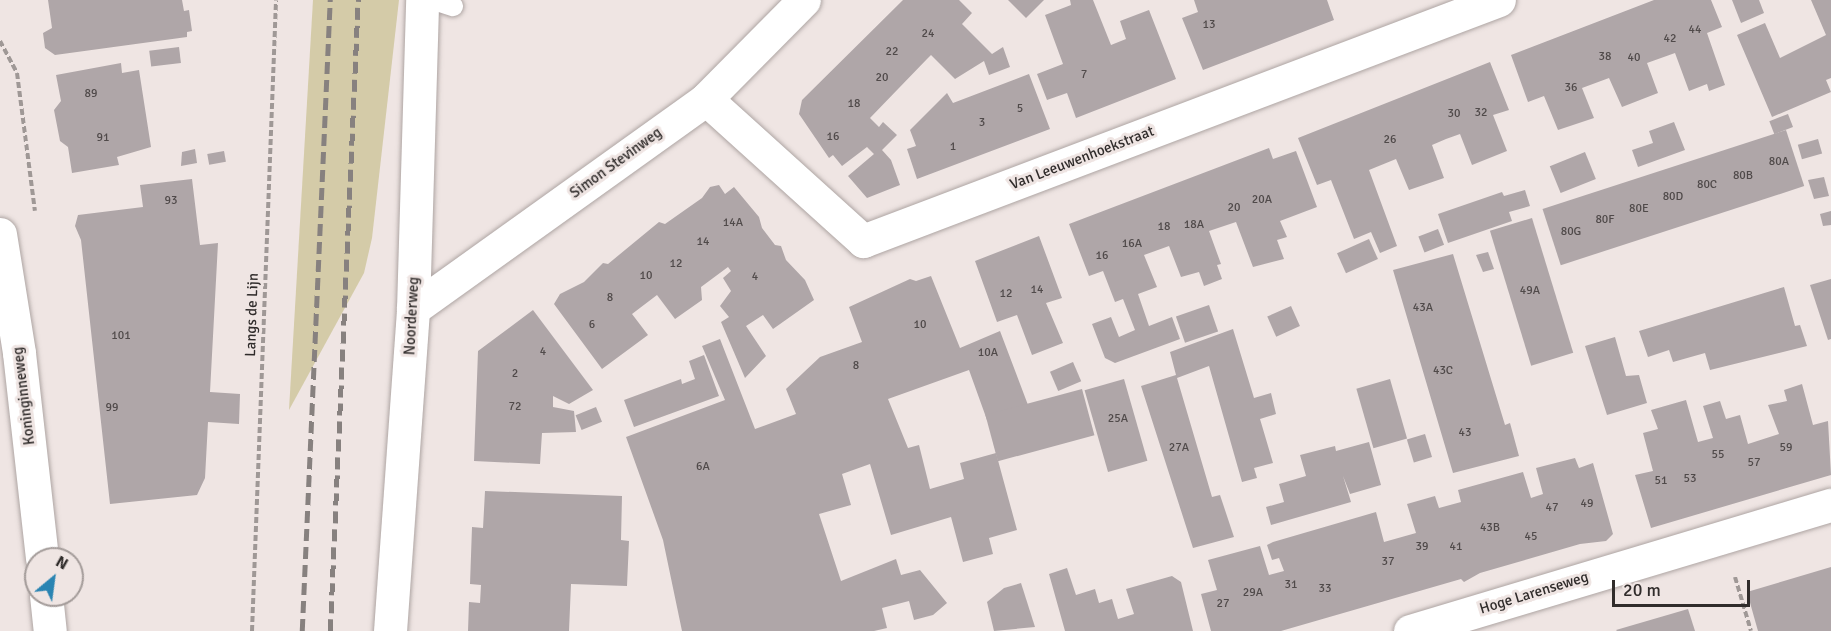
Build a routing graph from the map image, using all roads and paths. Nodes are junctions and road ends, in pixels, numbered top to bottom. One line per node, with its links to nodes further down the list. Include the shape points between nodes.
1 (276, 0): 13 (path, Langs de Lijn)
2 (804, 0): 5 (street, Simon Stevinweg)
3 (1499, 0): 5 (street, Van Leeuwenhoekstraat, via 863,242)
4 (436, 2): 7 (street, Noorderweg)
5 (706, 99): 7 (street, Simon Stevinweg)
6 (0, 234): 10 (street, Koninginneweg, via 19,353)
7 (413, 309): 14 (street, Noorderweg)
8 (1831, 505): 9 (street, Hoge Larenseweg)
9 (1723, 534): 15 (street, Hoge Larenseweg); 16 (path)
10 (41, 547)
11 (47, 607): 12 (street)
12 (50, 631)
13 (252, 631)
14 (390, 631)
15 (1410, 631)
16 (1751, 631)

